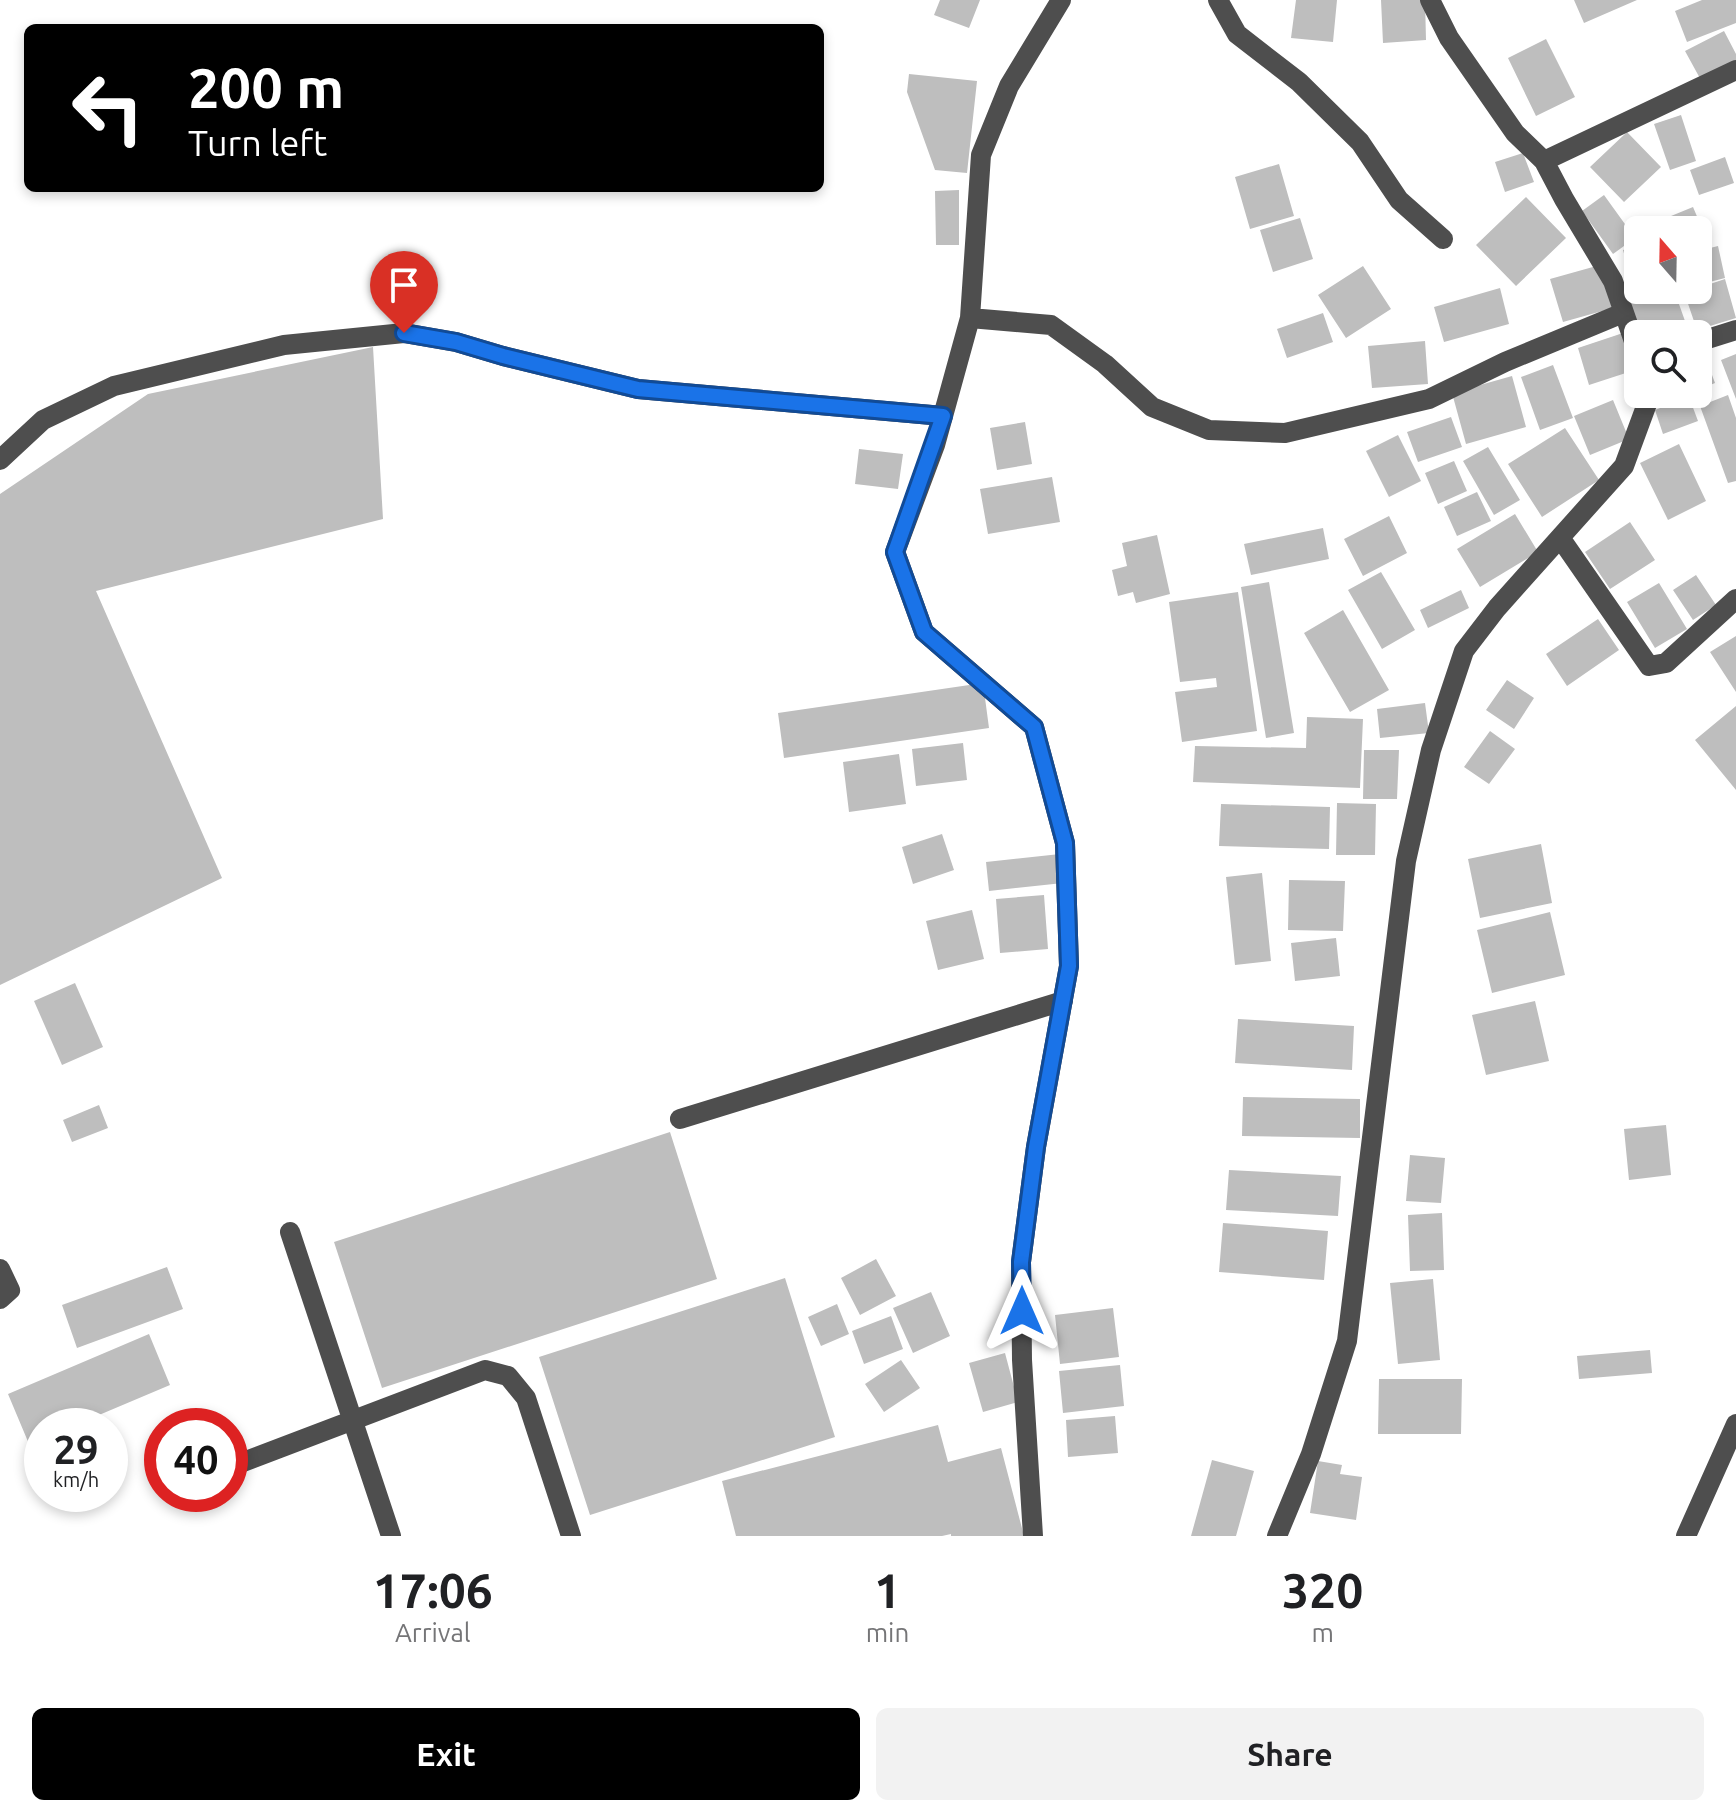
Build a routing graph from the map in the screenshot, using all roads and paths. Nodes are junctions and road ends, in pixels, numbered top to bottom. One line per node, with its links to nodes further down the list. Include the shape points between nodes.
1 (1061, 0): 8 (street, via 1009,86 981,155)
2 (1218, 0): 6 (street, via 1237,34 1299,82 1360,142 1399,200)
3 (1430, 0): 5 (street, via 1449,38 1515,133)
4 (1736, 70): 5 (street)
5 (1544, 161): 7 (street, via 1613,281)
6 (1443, 239)
7 (1623, 313): 8 (street, via 1429,399 1285,433 1209,430 1152,407 1051,325); 9 (street)
8 (970, 318): 13 (street)
9 (1626, 320)
10 (1736, 330): 11 (street)
11 (1712, 338)
12 (1645, 408): 15 (street, via 1624,466)
13 (943, 416): 14 (street, via 638,389 404,333 284,345 114,386 43,420); 17 (street, via 895,552 924,632 1034,727 1065,843 1069,966)
14 (0, 460)
15 (1561, 539): 16 (street, via 1649,666 1666,663); 28 (street, via 1464,651 1431,750 1406,861 1347,1341 1311,1454)
16 (1736, 599)
17 (1063, 1001): 18 (street); 27 (street, via 1021,1262)
18 (680, 1119)
19 (290, 1232): 22 (street)
20 (0, 1269): 21 (street, via 10,1290)
21 (0, 1299)
22 (354, 1420): 24 (street); 25 (street); 26 (street, via 485,1370 508,1376 526,1398)
23 (1736, 1424): 29 (street)
24 (248, 1460)
25 (391, 1536)
26 (571, 1536)
27 (1033, 1536)
28 (1277, 1536)
29 (1686, 1536)

